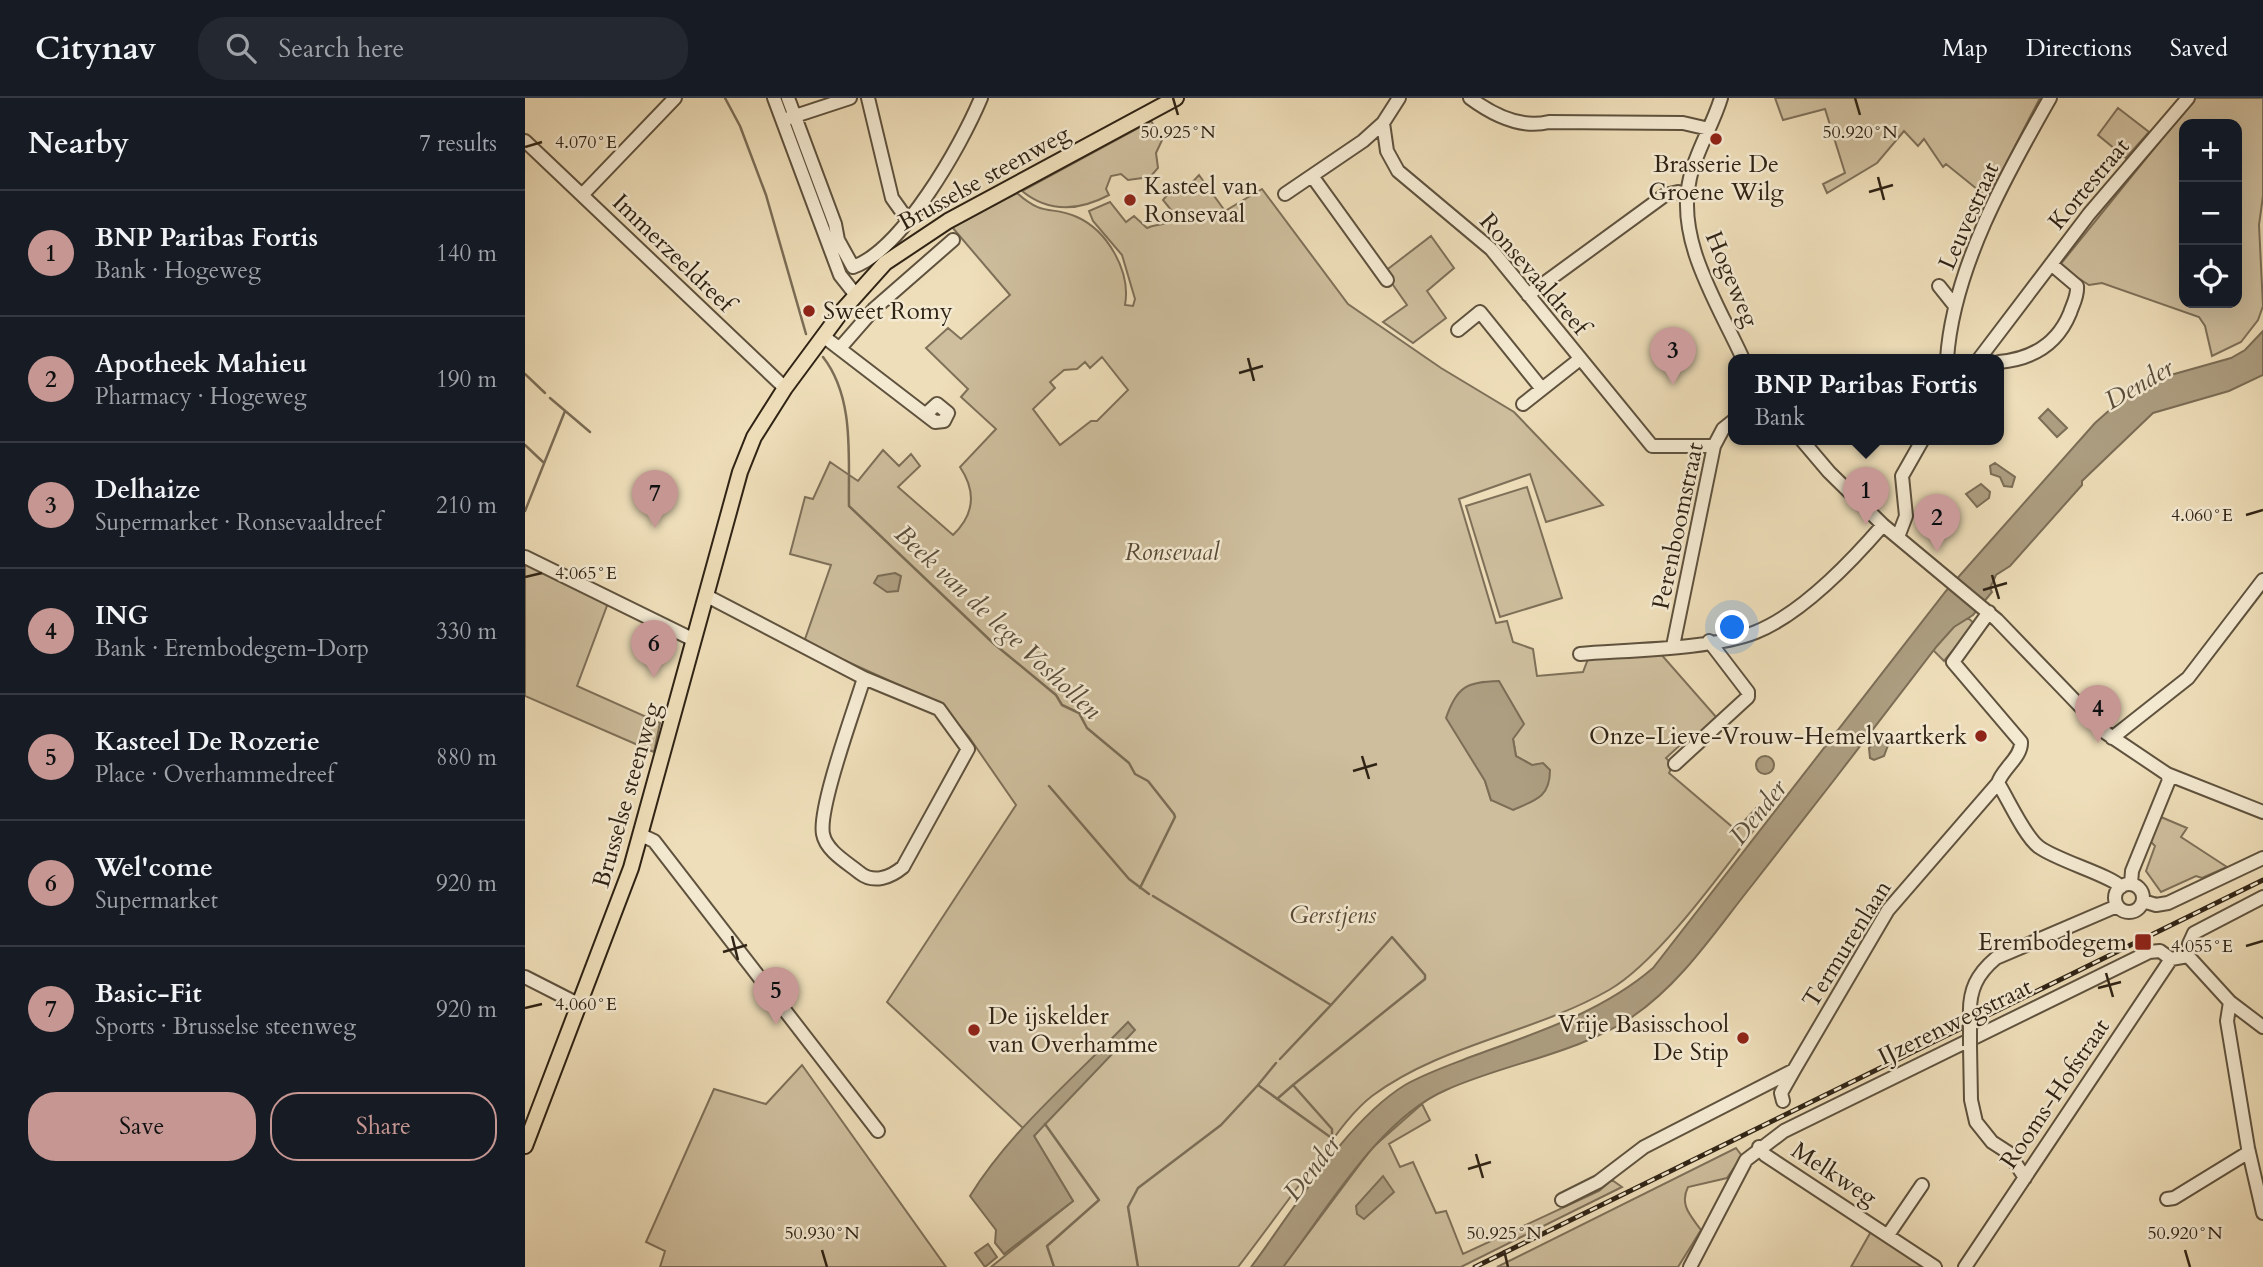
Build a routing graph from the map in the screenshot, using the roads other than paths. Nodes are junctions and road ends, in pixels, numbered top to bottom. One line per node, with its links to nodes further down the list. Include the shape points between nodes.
1 (675, 98): 22 (street)
2 (774, 98): 14 (street)
3 (789, 98): 13 (street)
4 (850, 98): 13 (street)
5 (868, 98): 24 (street, via 892,198)
6 (981, 98): 24 (street, via 939,180)
7 (1176, 98): 28 (main road, Brusselse steenweg)
8 (1399, 98): 15 (street)
9 (1470, 98): 16 (street, via 1531,126 1549,122 1683,123)
10 (1721, 98): 16 (street, Hogeweg)
11 (2050, 98): 35 (street, Leuvestraat, via 1985,223)
12 (2188, 98): 29 (street, Kortestraat)
13 (795, 115): 14 (street); 25 (street)
14 (782, 120): 25 (street, via 821,228)
15 (1383, 123): 18 (street); 34 (street, Ronsevaaldreef, via 1387,151 1398,171 1467,226)
16 (1709, 129): 19 (street, Hogeweg)
17 (527, 148): 22 (street, Immerzeeldreef)
18 (1312, 176): 21 (street); 31 (street)
19 (1689, 183): 20 (street); 23 (street, Hogeweg)
20 (1678, 192): 23 (street, Hogeweg); 34 (street, via 1663,197)
21 (1285, 194)
22 (582, 195): 44 (street, Immerzeeldreef)
23 (1686, 214): 39 (street, Hogeweg, via 1691,239)
24 (907, 219): 26 (street)
25 (831, 232): 30 (street); 33 (street, via 840,275)
26 (892, 237): 28 (street, Brusselse steenweg); 30 (street, via 875,256)
27 (953, 240): 38 (street, Brusselse steenweg, via 874,309)
28 (901, 251): 33 (main road, Brusselse steenweg)
29 (2051, 264): 41 (street, Kortestraat); 43 (street, Kortestraat, via 2077,286 2066,323 2043,349)
30 (853, 267): 33 (street, Brusselse steenweg)
31 (1387, 280)
32 (1939, 286): 35 (street)
33 (851, 288): 37 (main road, Brusselse steenweg)
34 (1528, 295): 42 (street, Ronsevaaldreef)
35 (1955, 306): 40 (street, Leuvestraat)
36 (1458, 330): 45 (street, via 1480,312)
37 (823, 337): 38 (street); 44 (main road, Brusselse steenweg)
38 (840, 348): 47 (street)
39 (1741, 354)
40 (1948, 354)
41 (1983, 354)
42 (1580, 359): 45 (street, Ronsevaaldreef); 51 (street, Ronsevaaldreef, via 1652,446)
43 (2004, 361)
44 (785, 388): 56 (main road, Brusselse steenweg, via 745,454)
45 (1542, 389): 46 (street, Ronsevaaldreef)
46 (1523, 404)
47 (926, 414)
48 (1728, 425): 51 (street, Perenboomstraat)
49 (1806, 445): 52 (street)
50 (1920, 445): 53 (street, via 1902,476 1906,516)
51 (1714, 446): 60 (street, Perenboomstraat)
52 (1884, 525): 53 (street); 59 (street, via 1790,614 1754,633)
53 (1898, 537): 57 (street)
54 (525, 557): 58 (street)
55 (2263, 580): 63 (street, via 2188,678)
56 (706, 596): 58 (main road, Brusselse steenweg); 62 (street)
57 (1986, 610): 63 (street); 66 (street, Termurenlaan, via 1953,662 2021,742 2020,751)
58 (694, 640): 68 (main road, Brusselse steenweg)
59 (1709, 641): 60 (street); 64 (street, via 1748,697)
60 (1673, 646): 61 (street)
61 (1580, 654)
62 (864, 678): 62 (street, via 939,709 968,749 903,867 886,878 864,876 829,847 823,836 828,797)
63 (2112, 738): 65 (street)
64 (1675, 764)
65 (2167, 774): 67 (street); 70 (street, via 2169,780)
66 (1998, 783): 70 (street, via 2037,846); 80 (street, Termurenlaan, via 1888,910)
67 (2263, 812)
68 (641, 835): 78 (main road, Brusselse steenweg); 82 (street, via 654,841)
69 (2263, 858): 72 (street, via 2161,904)
70 (2126, 886): 72 (street, via 2141,891); 73 (street, via 2115,896)
71 (2263, 897): 74 (street, via 2194,933)
72 (2143, 901): 73 (street, via 2134,911)
73 (2117, 906): 86 (street, bridge, via 1996,958 1976,980 1970,1016 1973,1115 1992,1142)
74 (2188, 956): 75 (street); 77 (street)
75 (2171, 959): 84 (street, IJzerenwegstraat, via 2156,950 2139,957 1798,1123); 87 (street, Rooms-Hofstraat)
76 (525, 977): 78 (street)
77 (2230, 1002): 79 (street); 85 (street, via 2227,1021)
78 (580, 1005): 83 (main road, Brusselse steenweg)
79 (2263, 1027)
80 (1794, 1070): 81 (street, Termurenlaan, via 1781,1093); 91 (street, via 1644,1147 1598,1182)
81 (1783, 1101)
82 (878, 1130)
83 (525, 1146)
84 (1759, 1147): 93 (street, Melkweg); 94 (street, via 1746,1160)
85 (2249, 1152): 90 (street); 92 (street)
86 (2009, 1153): 87 (street, via 2028,1158); 88 (street)
87 (2041, 1153): 88 (street, Rooms-Hofstraat)
88 (2025, 1178): 96 (street, Rooms-Hofstraat)
89 (1922, 1185): 93 (street, Melkweg)
90 (2167, 1199)
91 (1562, 1200)
92 (2263, 1213)
93 (1888, 1235): 95 (street, Melkweg)
94 (1689, 1267)
95 (1935, 1267)
96 (1965, 1267)

